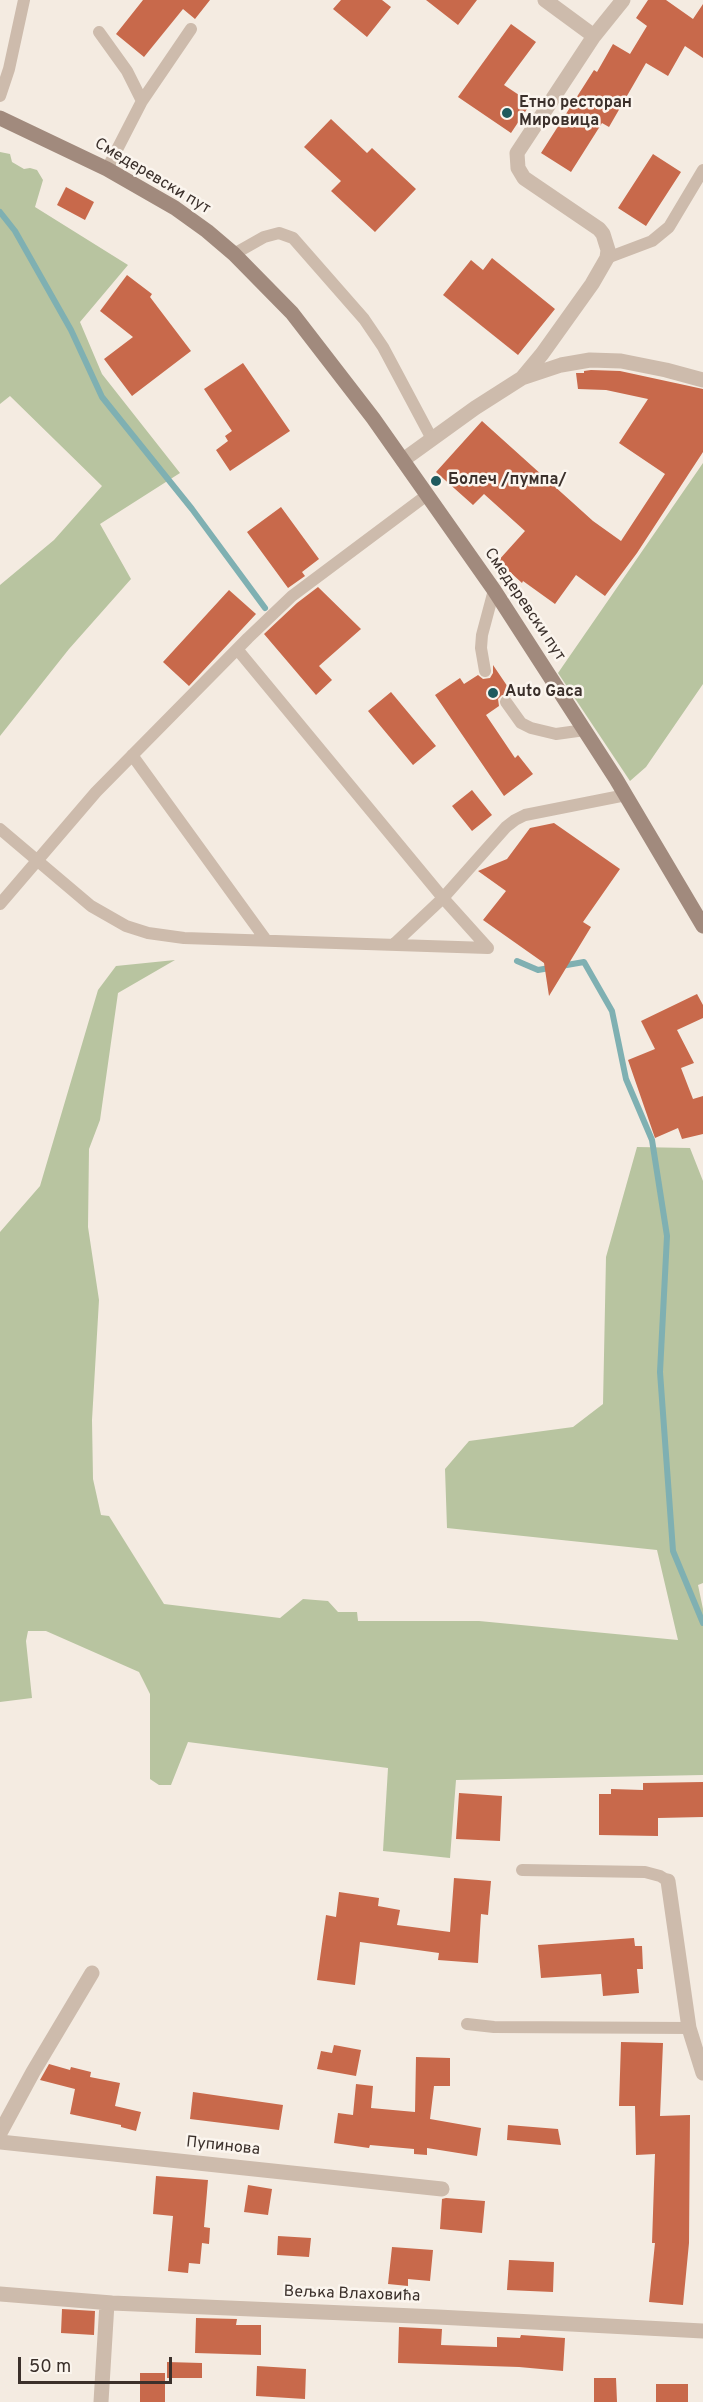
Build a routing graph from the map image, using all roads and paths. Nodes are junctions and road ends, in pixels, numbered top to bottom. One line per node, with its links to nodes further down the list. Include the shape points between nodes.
1 (24, 0): 7 (lane)
2 (545, 0): 6 (street)
3 (623, 0): 6 (street)
4 (190, 29): 8 (lane)
5 (99, 32): 8 (lane, via 127,71)
6 (594, 36): 13 (street, via 517,153 518,168 524,178 603,234)
7 (0, 96)
8 (142, 101): 10 (lane)
9 (0, 118): 10 (main road, Смедеревски пут)
10 (107, 169): 12 (main road, Смедеревски пут, via 175,208)
11 (703, 170): 13 (lane, via 669,227 652,241)
12 (234, 254): 16 (lane, via 264,237 279,233 293,238 370,328); 17 (main road, Смедеревски пут, via 314,339)
13 (607, 258): 14 (street)
14 (522, 378): 15 (street, via 590,360 621,361); 16 (street)
15 (703, 380)
16 (432, 439): 17 (street)
17 (403, 460): 18 (main road, Смедеревски пут)
18 (427, 495): 19 (main road, Смедеревски пут); 20 (lane, via 292,596)
19 (494, 590): 21 (lane, via 482,635); 23 (main road, Смедеревски пут)
20 (237, 649): 24 (lane); 28 (lane)
21 (485, 671)
22 (506, 702): 23 (lane, via 521,723 531,728 556,734)
23 (585, 730): 25 (main road, Смедеревски пут)
24 (132, 755): 27 (lane); 31 (lane)
25 (626, 795): 28 (lane, via 515,820); 30 (main road, Смедеревски пут)
26 (0, 829): 27 (lane)
27 (37, 861): 29 (lane); 31 (lane, via 91,906 126,926 184,938)
28 (443, 898): 32 (lane); 32 (lane, via 488,948)
29 (0, 904)
30 (703, 926)
31 (266, 940): 32 (lane)
32 (394, 944)
33 (522, 1870): 34 (lane, via 645,1872)
34 (668, 1881): 37 (street)
35 (92, 1972): 39 (street)
36 (467, 2024): 37 (lane)
37 (688, 2028): 38 (street)
38 (703, 2073)
39 (0, 2133)
40 (0, 2142): 41 (street, Пупинова)
41 (442, 2189)
42 (0, 2294): 43 (street, Вељка Влаховића)
43 (107, 2303): 44 (street, Вељка Влаховића); 45 (street)
44 (703, 2331)
45 (101, 2402)

